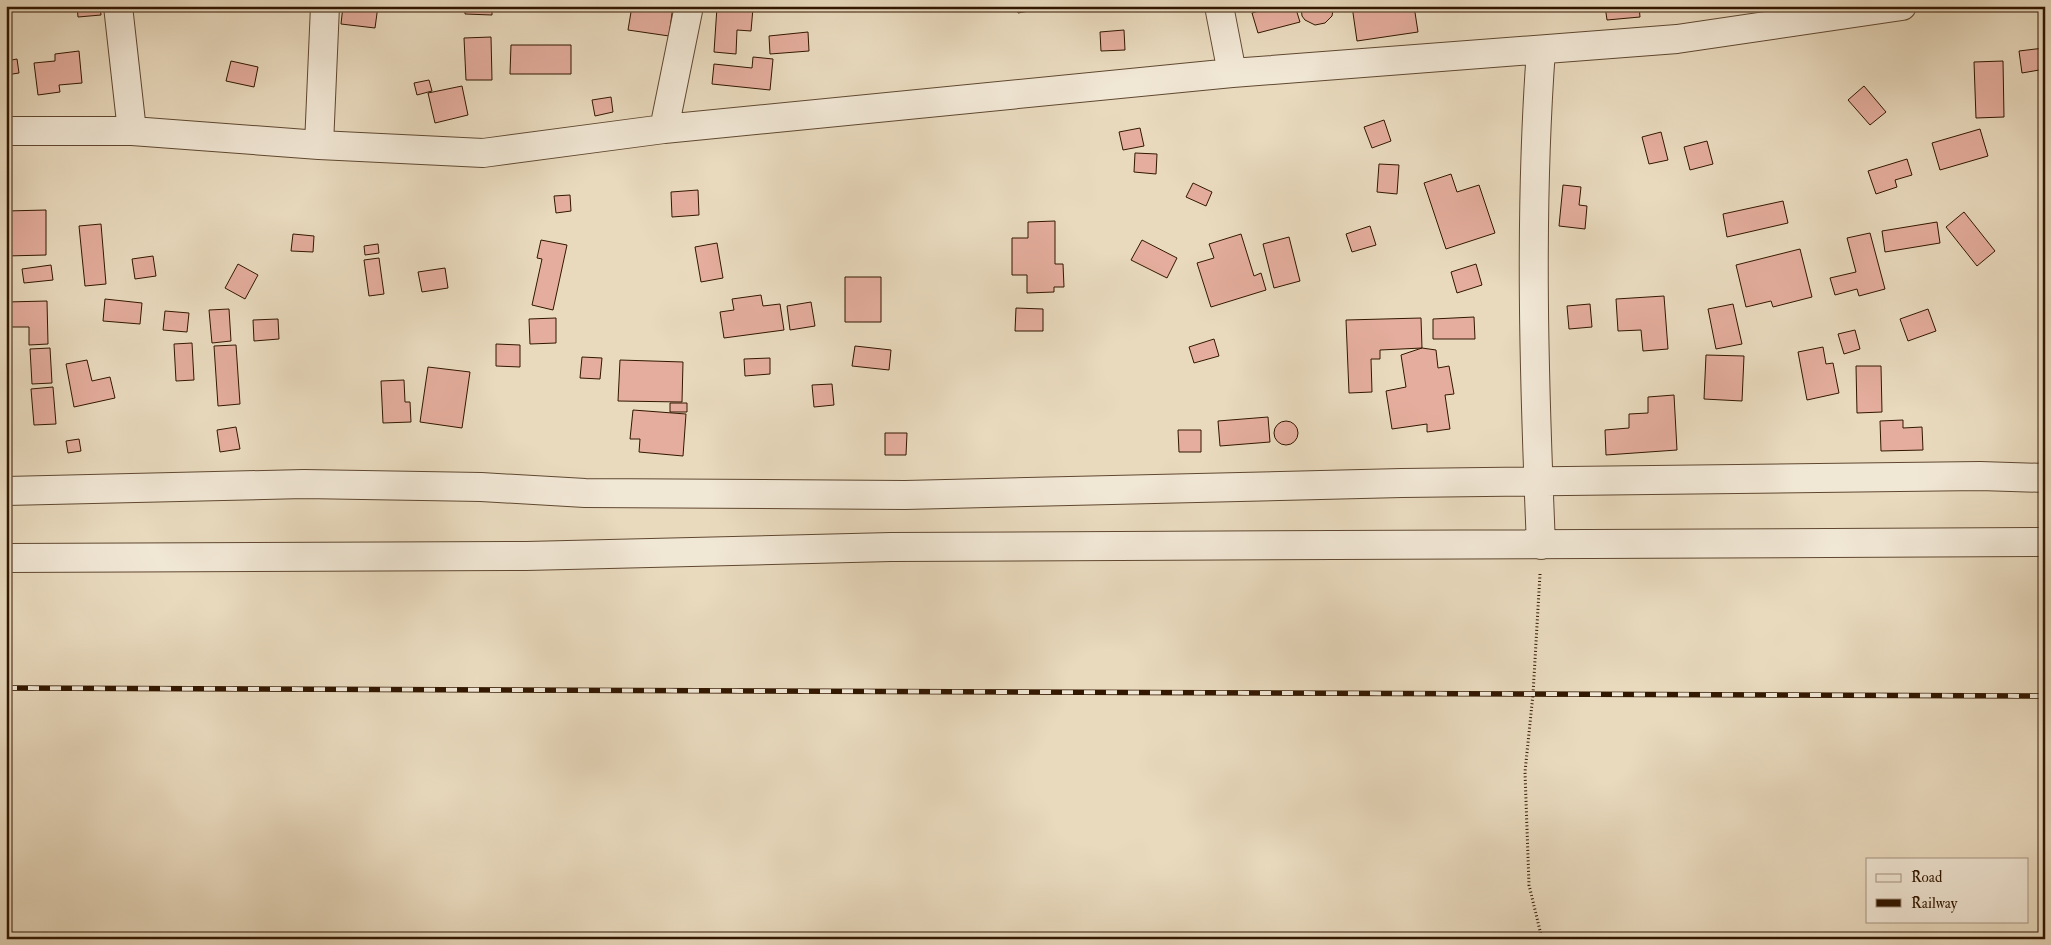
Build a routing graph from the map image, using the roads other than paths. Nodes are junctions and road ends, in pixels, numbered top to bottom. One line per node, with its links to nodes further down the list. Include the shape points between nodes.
1 (118, 6): 10 (street)
2 (325, 6): 11 (street)
3 (689, 6): 8 (street)
4 (1219, 6): 7 (street)
5 (1902, 6): 6 (street, via 1677,39)
6 (1541, 50): 7 (street); 13 (street, via 1534,322)
7 (1232, 73): 8 (street)
8 (664, 129): 11 (street, via 483,153)
9 (6, 131): 10 (street)
10 (132, 131): 11 (street)
11 (319, 145)
12 (2045, 478): 13 (street)
13 (1538, 481): 14 (street, via 905,495 585,493 481,487 304,484); 16 (street)
14 (6, 491)
15 (2045, 542): 16 (street)
16 (1541, 545): 17 (street, via 891,547 526,556)
17 (6, 558)

